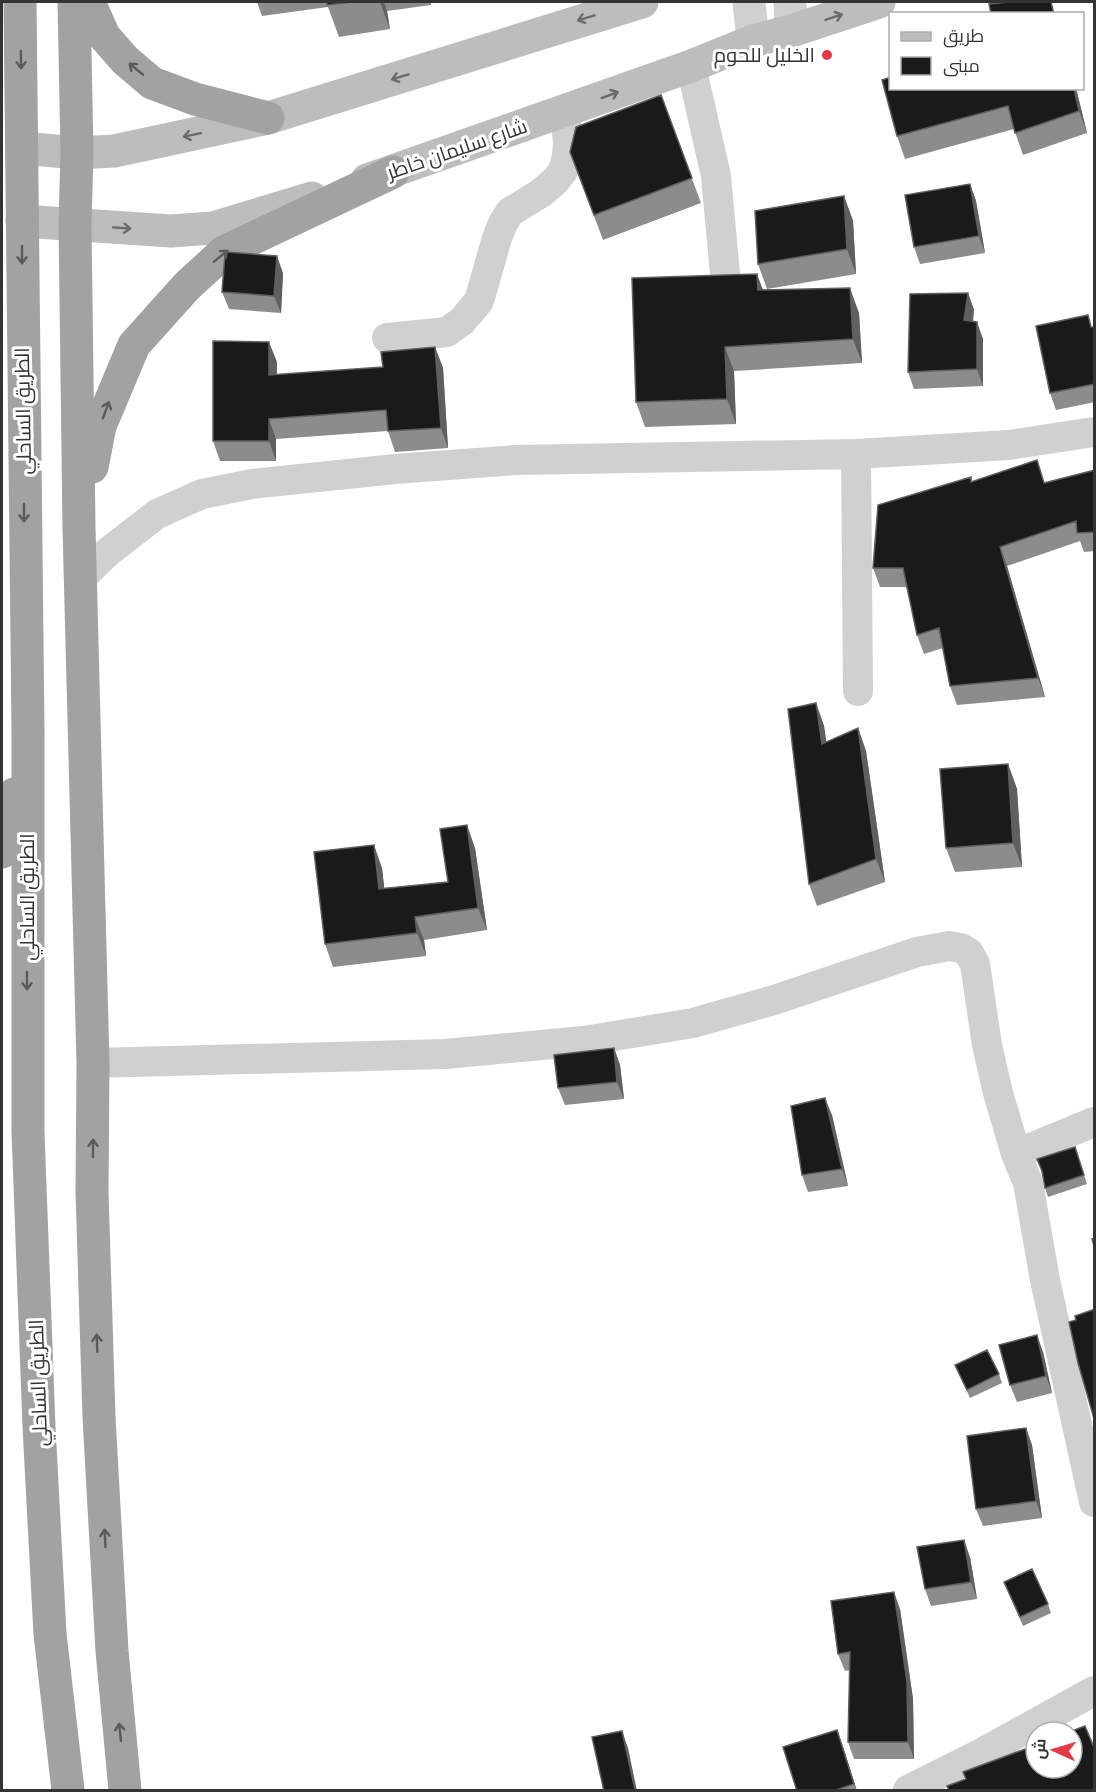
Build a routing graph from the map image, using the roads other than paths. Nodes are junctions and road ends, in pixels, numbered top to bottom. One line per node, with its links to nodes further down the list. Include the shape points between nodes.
1 (20, 2): 12 (highway, الطريق الساحلي, one-way to 12)
2 (74, 2): 13 (highway)
3 (89, 2): 11 (highway, one-way to 3, via 152,83 104,36)
4 (642, 2): 11 (main road, one-way to 11)
5 (749, 2): 8 (street)
6 (879, 2): 7 (main road, شارع سليمان خاطر, one-way to 6)
7 (790, 16): 8 (main road, شارع سليمان خاطر)
8 (753, 40): 9 (main road, شارع سليمان خاطر)
9 (691, 66): 10 (main road, شارع سليمان خاطر, one-way to 9); 17 (street, via 716,176)
10 (565, 111): 14 (main road, شارع سليمان خاطر); 18 (street, via 568,142 563,171 541,193 510,212 497,238 479,301 447,332)
11 (268, 118): 13 (main road, one-way to 13, via 114,151)
12 (22, 148): 13 (main road); 15 (highway, الطريق الساحلي)
13 (77, 153): 16 (highway)
14 (393, 172): 16 (main road, شارع سليمان خاطر, one-way to 14, via 171,231 213,228); 21 (highway, one-way to 14, via 100,426 134,345 224,252)
15 (22, 221): 16 (main road, شارع سليمان خاطر); 24 (highway, الطريق الساحلي, one-way to 24)
16 (75, 224): 21 (highway)
17 (725, 274)
18 (387, 338)
19 (1095, 432): 20 (street, via 1009,445)
20 (856, 454): 22 (street, via 516,460 252,484 202,494 157,514); 23 (street)
21 (79, 528): 22 (highway)
22 (81, 578): 26 (highway)
23 (858, 691)
24 (28, 731): 25 (highway); 31 (highway, الطريق الساحلي, one-way to 31, via 28,1131 36,1345 50,1634)
25 (2, 852)
26 (93, 1063): 28 (street, via 445,1054 584,1041 693,1023 917,952 949,946 969,953 975,964 987,1045); 32 (highway, one-way to 26, via 112,1651 99,1417 92,1192)
27 (1095, 1122): 28 (street)
28 (1016, 1154): 29 (street, via 1028,1183 1045,1280)
29 (1095, 1502)
30 (1095, 1691): 33 (street)
31 (68, 1791)
32 (125, 1791)
33 (908, 1791)

